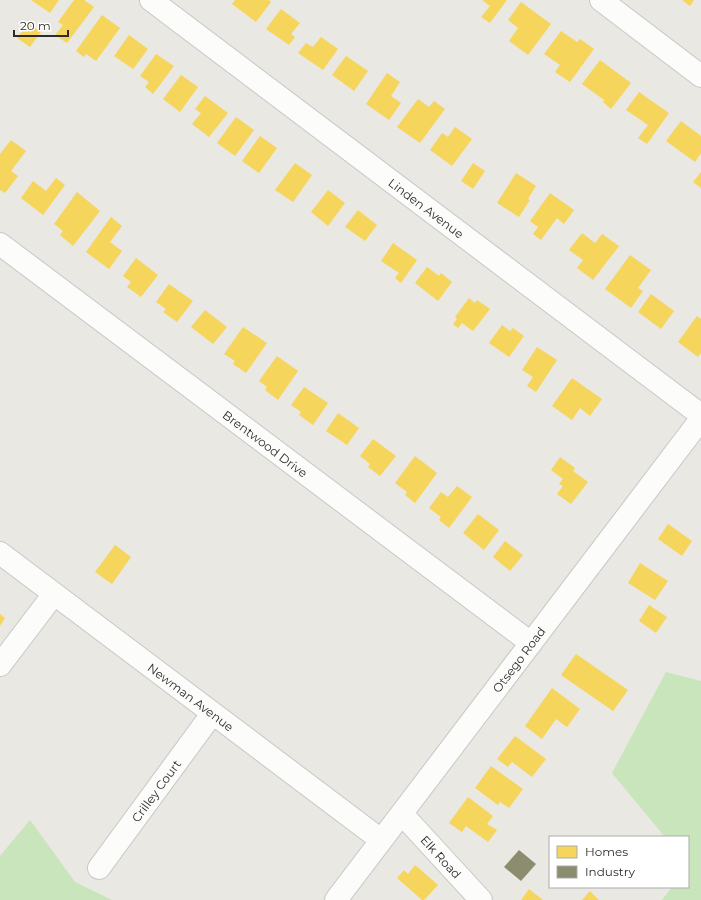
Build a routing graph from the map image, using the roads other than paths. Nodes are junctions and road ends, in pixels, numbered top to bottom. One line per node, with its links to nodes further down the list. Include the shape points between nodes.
1 (151, 0): 5 (street, Linden Avenue)
2 (601, 0): 3 (street)
3 (701, 76)
4 (0, 244): 9 (street, Brentwood Drive)
5 (701, 415)
6 (701, 419): 9 (street, Otsego Road)
7 (0, 553): 8 (street, Newman Avenue)
8 (54, 594): 10 (street); 11 (street, Newman Avenue)
9 (531, 643): 12 (street, Otsego Road)
10 (0, 665)
11 (212, 714): 13 (street, Newman Avenue); 14 (street, Crilley Court)
12 (402, 814): 13 (street, Otsego Road); 16 (street, Elk Road)
13 (381, 840): 15 (street, Otsego Road)
14 (99, 868)
15 (336, 900)
16 (481, 900)

